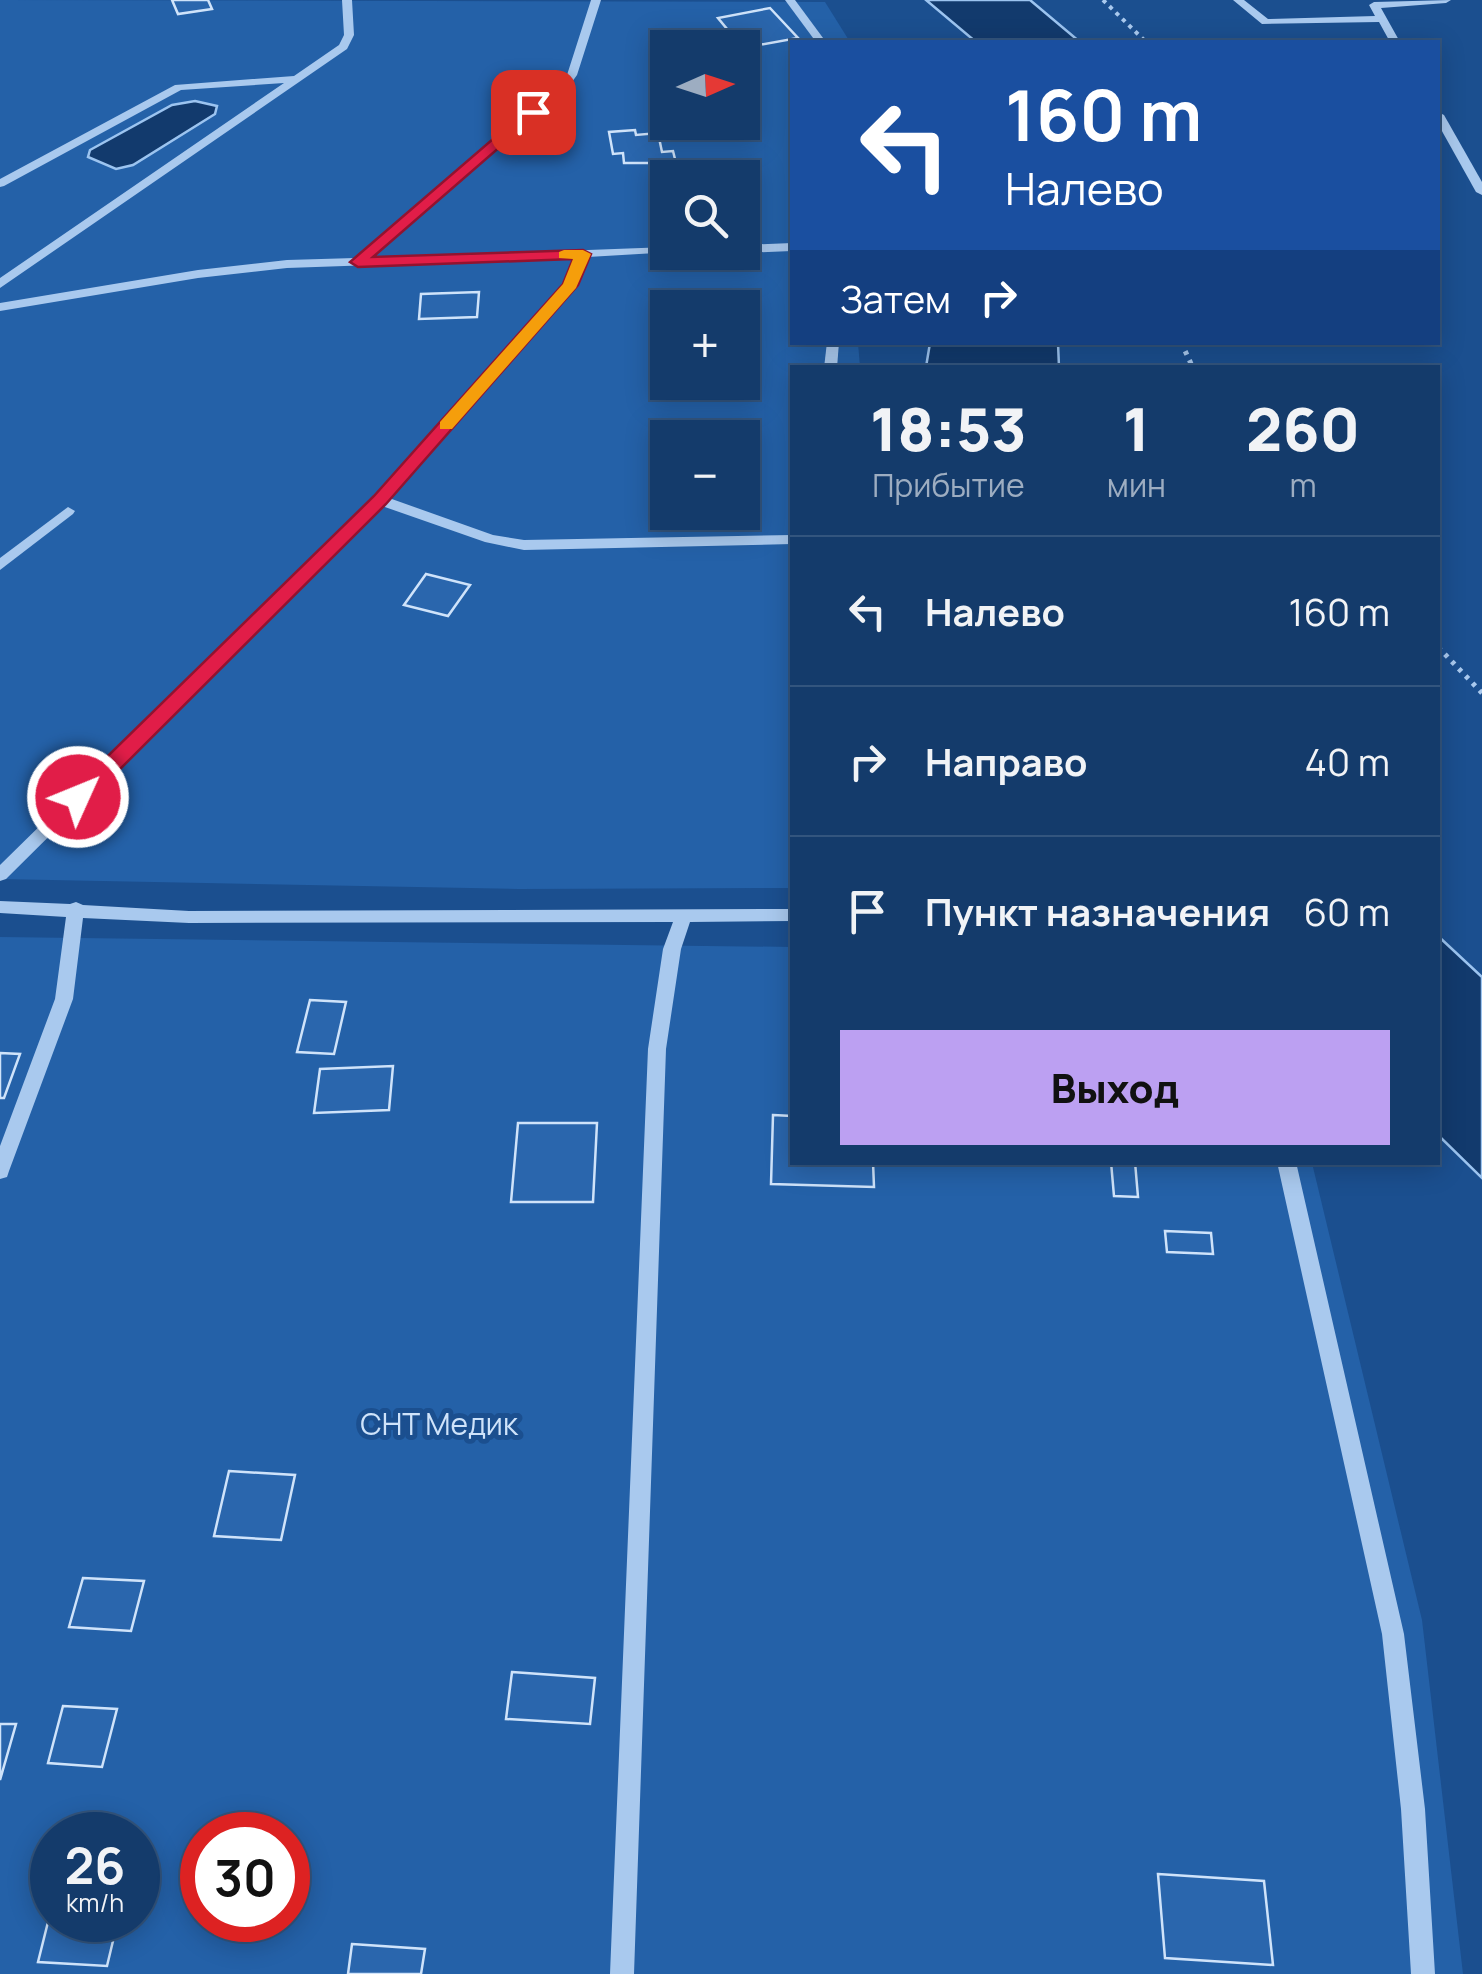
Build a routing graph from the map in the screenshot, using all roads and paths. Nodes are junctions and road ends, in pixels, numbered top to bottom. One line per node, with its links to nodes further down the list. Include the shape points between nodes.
1 (347, 0): 11 (street, via 343,47)
2 (596, 0): 19 (street, via 562,87)
3 (790, 0): 8 (street)
4 (1102, 0): 9 (path)
5 (1238, 0): 7 (street, via 1266,22)
6 (1446, 0): 7 (street, via 1374,5)
7 (1382, 19): 10 (street)
8 (820, 40)
9 (1144, 40)
10 (1394, 40)
11 (296, 79): 13 (street, via 179,87); 20 (street)
12 (1440, 118): 14 (street)
13 (0, 184)
14 (1482, 192)
15 (790, 247): 16 (street)
16 (760, 248)
17 (650, 252): 18 (street)
18 (583, 254): 19 (street); 22 (street, via 570,285)
19 (358, 262): 21 (street, via 198,274)
20 (0, 284)
21 (0, 307)
22 (380, 500): 24 (street, via 524,546); 28 (street)
23 (68, 511): 25 (street)
24 (790, 540)
25 (0, 566)
26 (1440, 649): 27 (path)
27 (1482, 694)
28 (0, 875)
29 (0, 907): 30 (street)
30 (76, 908): 31 (street, via 188,918); 34 (street, via 64,999)
31 (684, 914): 32 (street); 35 (street, via 656,1049)
32 (790, 915)
33 (1287, 1165): 36 (street, via 1393,1634)
34 (0, 1171)
35 (622, 1974)
36 (1423, 1974)

